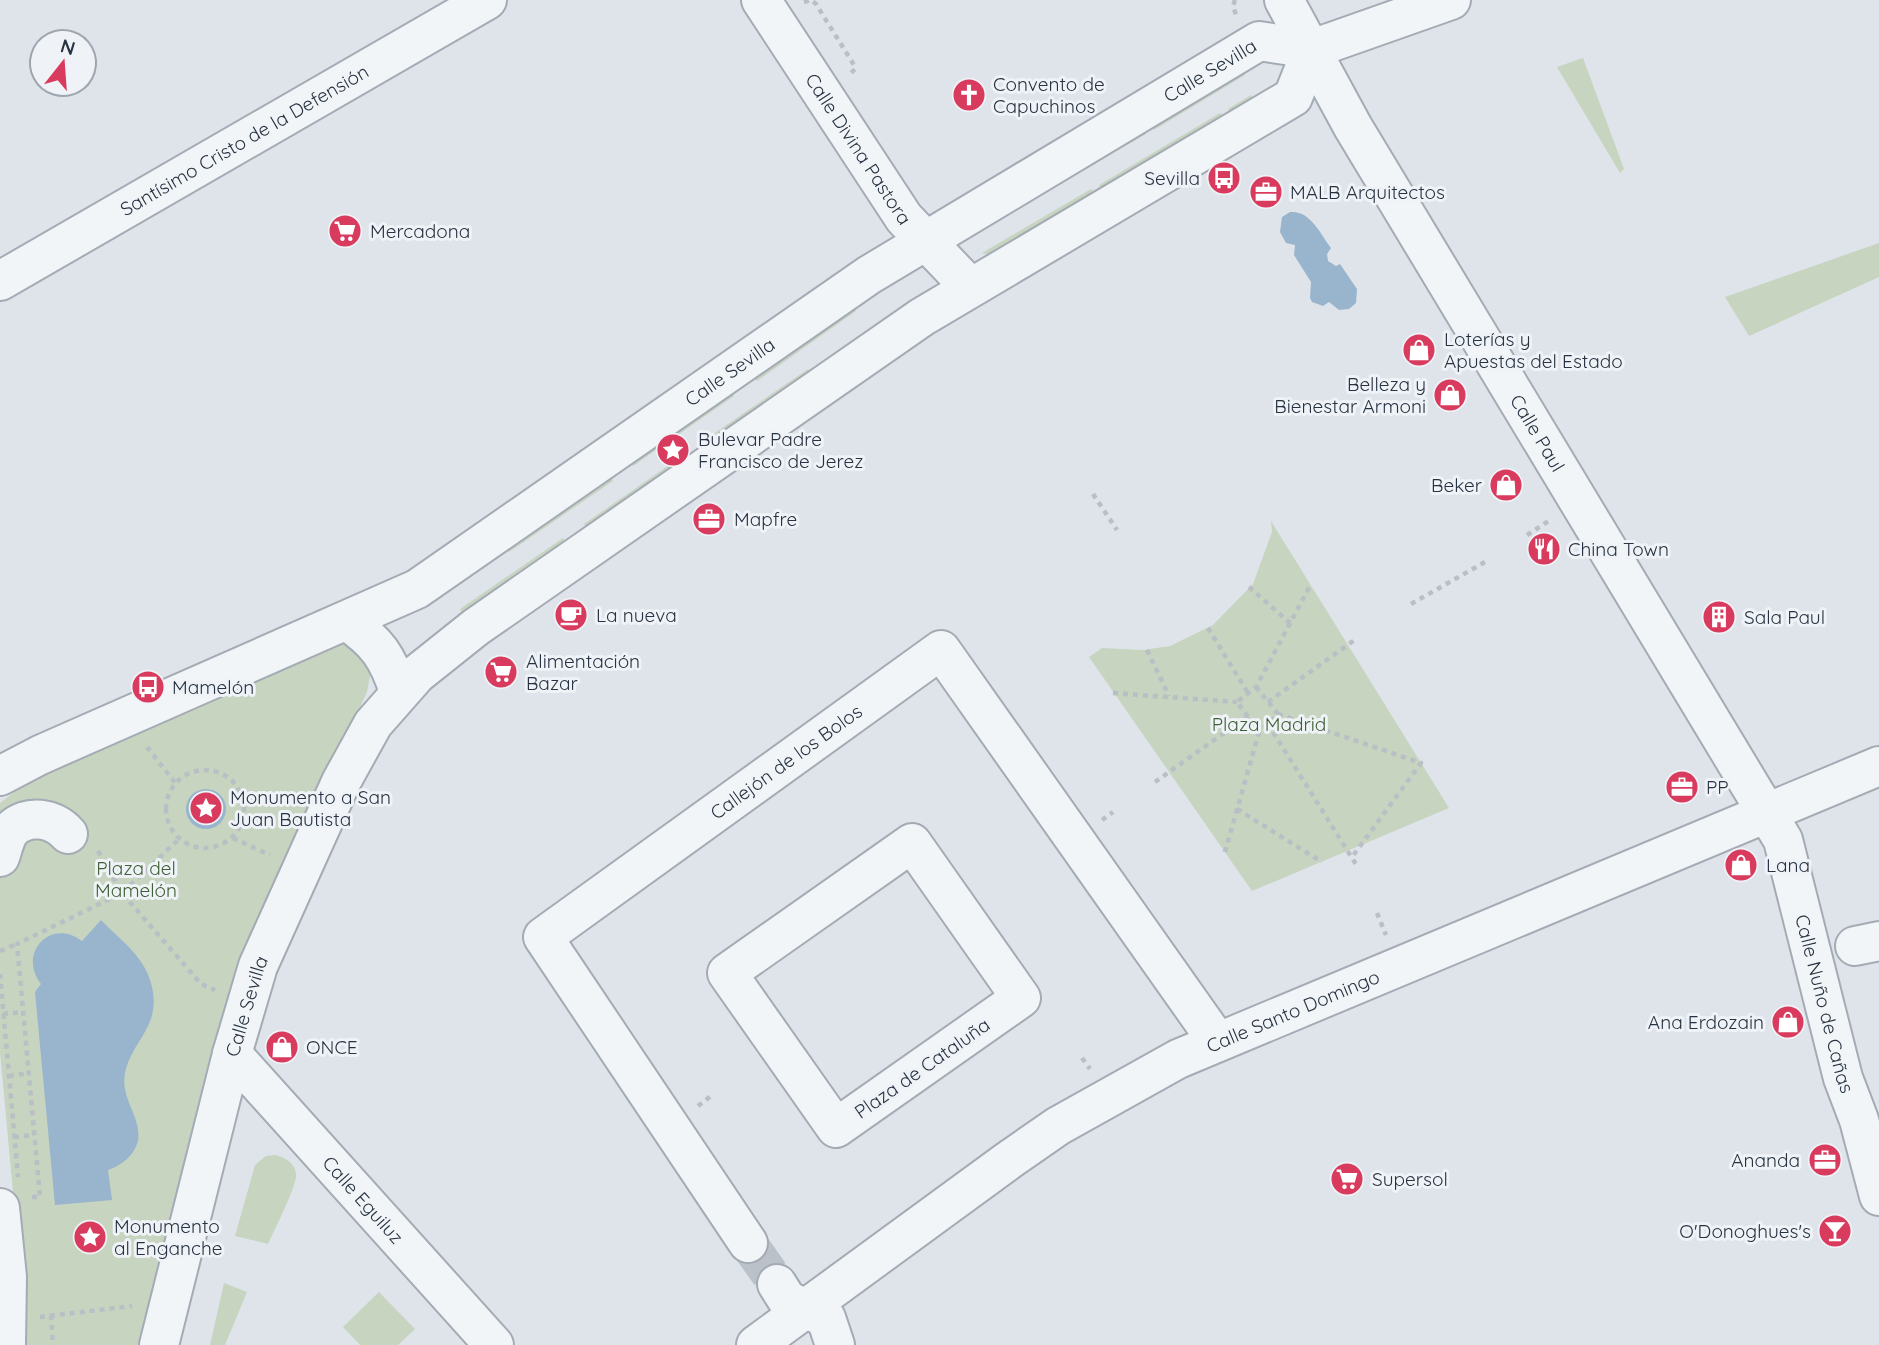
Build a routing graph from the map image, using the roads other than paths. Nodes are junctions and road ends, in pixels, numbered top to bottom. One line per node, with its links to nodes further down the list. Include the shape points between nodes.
1 (487, 0): 7 (street, Santísimo Cristo de la Defensión)
2 (761, 0): 6 (street, Calle Divina Pastora, via 904,218)
3 (1284, 0): 5 (street, Calle Paul)
4 (1451, 0): 5 (street)
5 (1312, 49): 6 (street, Calle Sevilla, via 1259,41); 8 (street, Calle Sevilla, via 1293,97); 13 (street, Calle Paul, via 1353,127 1700,674)
6 (925, 240): 8 (street, Calle Divina Pastora); 9 (street, Calle Sevilla, via 417,589)
7 (0, 281)
8 (970, 287): 10 (street, Calle Sevilla, via 476,627)
9 (346, 621): 10 (street, via 383,652); 12 (street, Calle Sevilla)
10 (399, 692): 18 (street, Calle Sevilla, via 373,724 341,782 258,966)
11 (1879, 766): 13 (street, Calle Santo Domingo)
12 (0, 776)
13 (1768, 813): 17 (street, Calle Santo Domingo); 19 (street, Calle Nuño de Cañas, via 1783,840 1843,1078)
14 (82, 842): 16 (street, via 61,826 37,819 11,831)
15 (912, 843): 15 (street, Plaza de Cataluña, via 1021,998 836,1128 727,973)
16 (0, 857)
17 (1217, 1041): 21 (street, Callejón de los Bolos, via 941,650 543,937); 24 (street, Calle Santo Domingo, via 1059,1126)
18 (232, 1054): 26 (street, Calle Sevilla); 27 (street, Calle Eguiluz)
19 (1879, 1196)
20 (9, 1197): 22 (street)
21 (748, 1243)
22 (3, 1277): 25 (street)
23 (777, 1284): 24 (street, via 787,1300)
24 (807, 1309): 28 (street, Calle Santo Domingo); 29 (street, via 826,1318)
25 (17, 1332)
26 (159, 1345)
27 (494, 1345)
28 (756, 1345)
29 (835, 1345)

